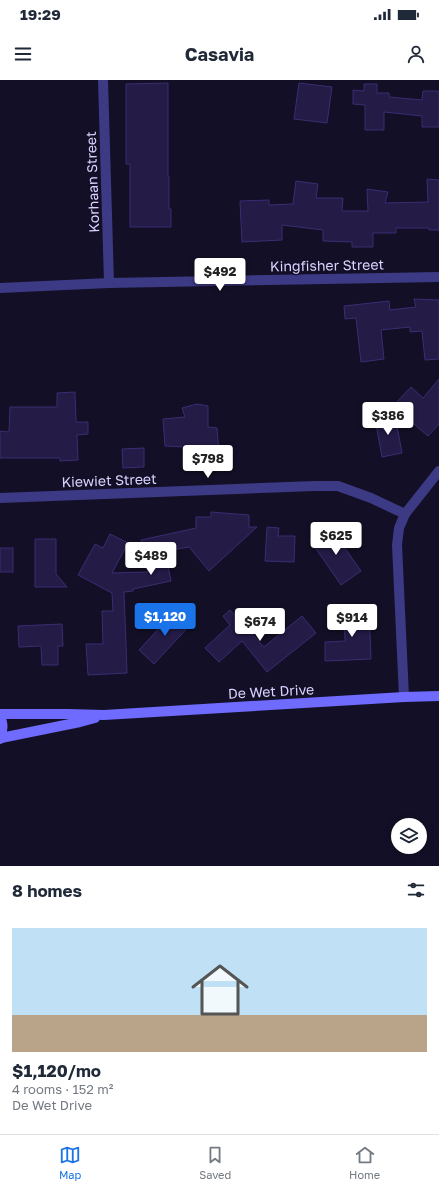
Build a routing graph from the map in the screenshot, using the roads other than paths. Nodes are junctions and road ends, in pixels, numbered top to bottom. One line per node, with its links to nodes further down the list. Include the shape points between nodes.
1 (103, 80): 3 (street, Korhaan Street)
2 (439, 277): 3 (street, Kingfisher Street)
3 (109, 283): 4 (street, Kingfisher Street)
4 (0, 288)
5 (439, 471): 7 (street)
6 (0, 498): 7 (street, Kiewiet Street, via 338,486)
7 (405, 514): 9 (street, via 399,528 397,545)
8 (439, 696): 9 (street, De Wet Drive)
9 (404, 697): 10 (street, De Wet Drive)
10 (104, 715): 11 (street, De Wet Drive); 12 (street, De Wet Drive)
11 (0, 716): 12 (street, De Wet Drive, via 3,726)
12 (0, 738)

